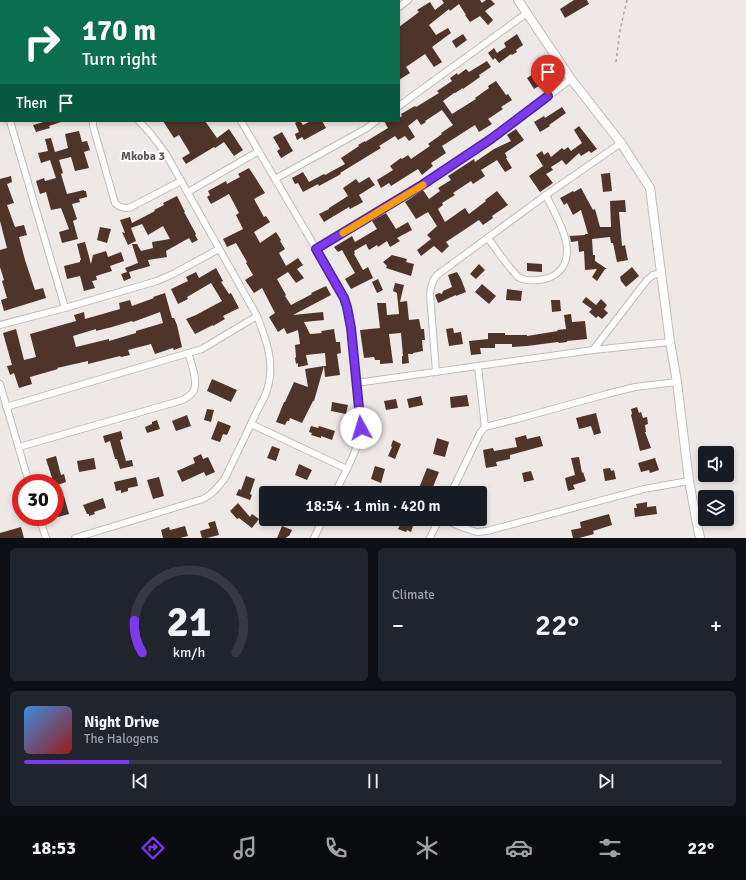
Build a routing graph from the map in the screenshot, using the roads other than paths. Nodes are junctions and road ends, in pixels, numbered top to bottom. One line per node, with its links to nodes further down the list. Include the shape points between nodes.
1 (518, 0): 2 (street)
2 (527, 13): 3 (street); 4 (street)
3 (571, 79): 10 (street); 18 (street, via 491,139 422,185)
4 (400, 105)
5 (10, 122): 20 (street)
6 (93, 122): 13 (street, via 115,203 118,206 129,208)
7 (140, 122): 13 (street, via 166,154)
8 (242, 122): 11 (street)
9 (374, 122): 12 (street)
10 (621, 143): 15 (street); 19 (street, via 650,188)
11 (259, 151): 12 (street); 14 (street)
12 (275, 179): 18 (street)
13 (181, 181): 14 (street)
14 (188, 192): 17 (street)
15 (546, 195): 16 (street); 16 (street, via 562,230 567,249 561,270 552,277 534,281 518,276 505,263)
16 (488, 238): 27 (street, via 437,275 430,287)
17 (219, 249): 20 (street, via 157,281); 21 (street)
18 (316, 249): 29 (street, via 347,307)
19 (662, 273): 23 (street); 24 (street, via 647,280)
20 (65, 308): 22 (street)
21 (257, 316): 25 (street, via 202,349); 32 (street, via 268,347 270,368 265,395)
22 (0, 325)
23 (670, 342): 24 (street); 28 (street)
24 (593, 350): 26 (street)
25 (188, 353): 31 (street); 34 (street, via 195,384 194,390 183,400)
26 (478, 367): 27 (street); 33 (street)
27 (436, 372): 29 (street)
28 (677, 382): 33 (street, via 634,387); 37 (street)
29 (356, 383): 35 (street, via 361,428)
30 (0, 384): 31 (street)
31 (6, 407): 34 (street)
32 (251, 424): 35 (street); 45 (street, via 225,478 210,496)
33 (485, 427): 39 (street)
34 (18, 447): 36 (street)
35 (347, 469): 38 (street)
36 (26, 474)
37 (690, 481): 43 (street, via 644,489 487,531 477,532); 48 (street)
38 (338, 486)
39 (454, 486)
40 (42, 526): 44 (street)
41 (320, 526): 46 (street)
42 (435, 526): 47 (street)
43 (459, 526)
44 (46, 538)
45 (75, 538)
46 (314, 538)
47 (430, 538)
48 (700, 538)

